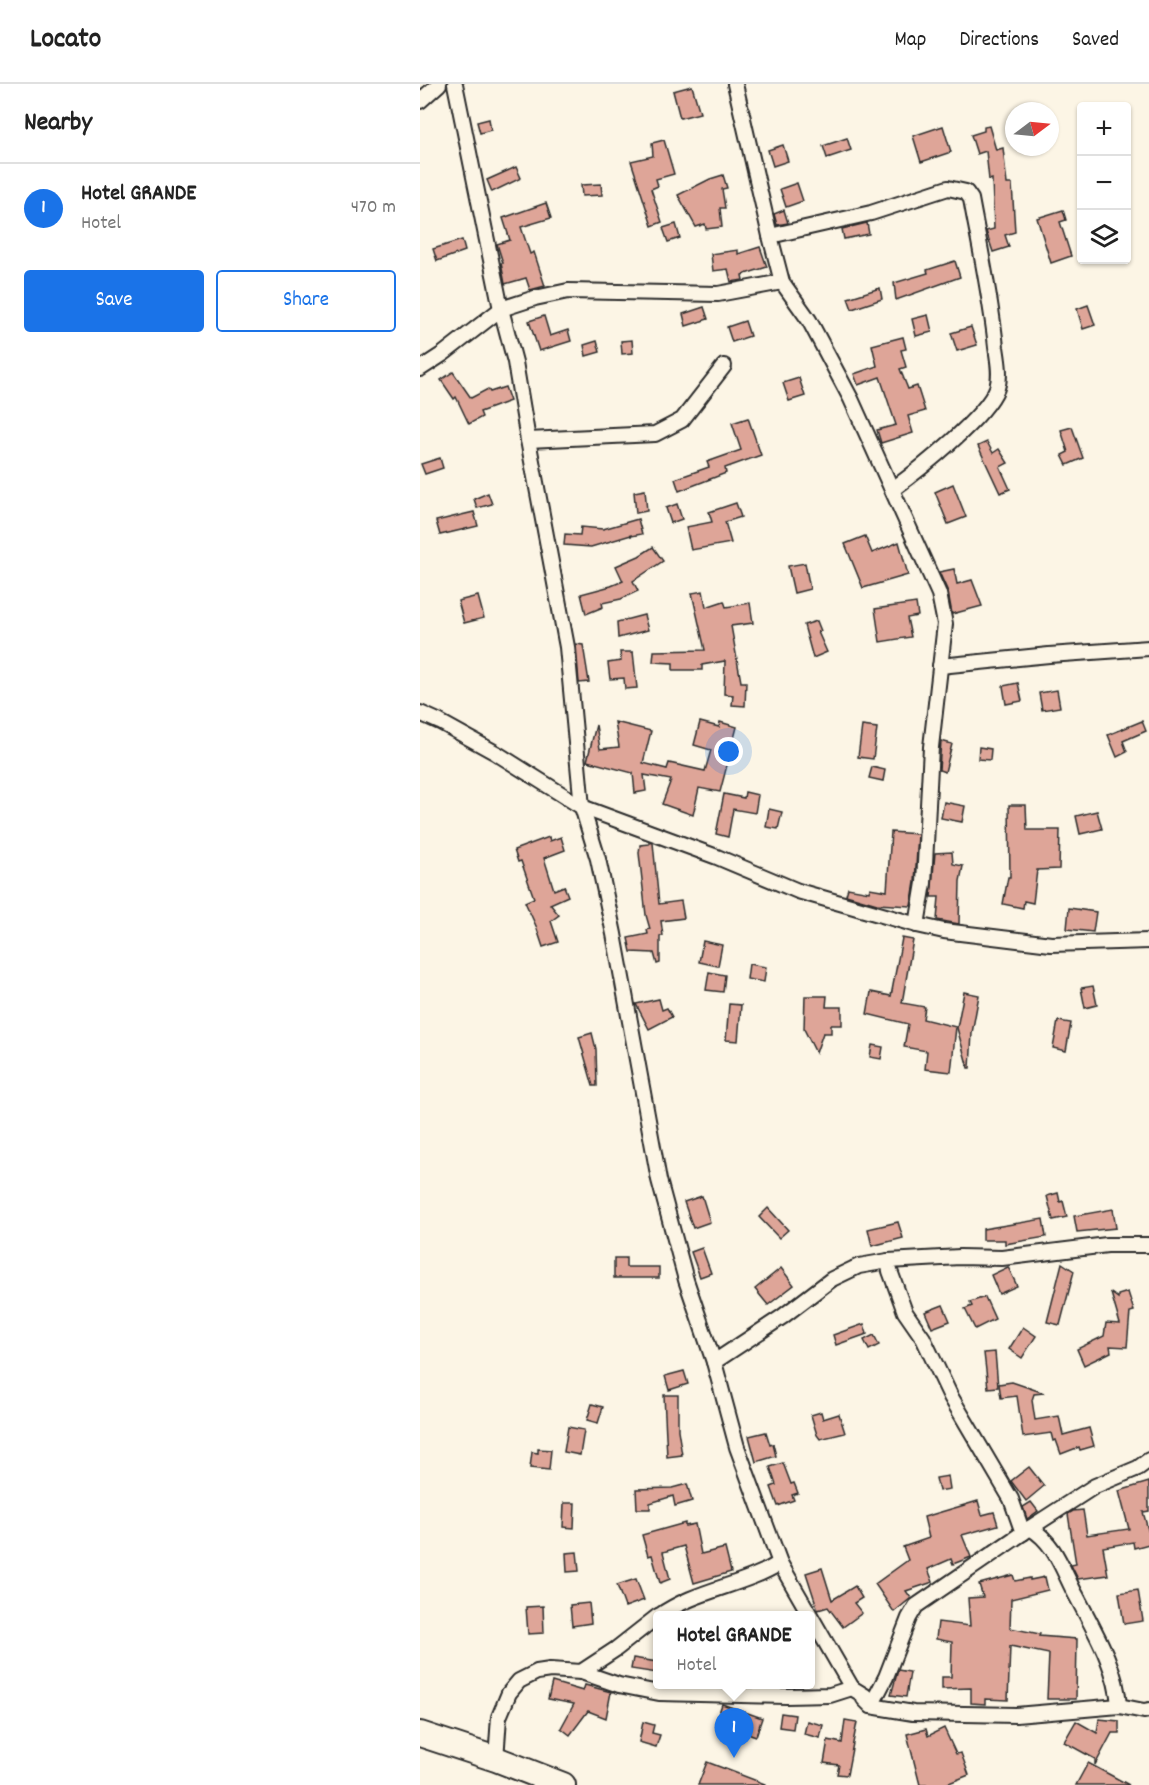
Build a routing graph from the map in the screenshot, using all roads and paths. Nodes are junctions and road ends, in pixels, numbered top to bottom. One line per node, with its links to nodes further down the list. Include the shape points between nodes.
1 (439, 84): 4 (street)
2 (455, 84): 7 (street)
3 (735, 84): 5 (street)
4 (420, 101)
5 (770, 236): 6 (street); 11 (street, via 871,213 948,188 966,192 970,199 993,322 999,371 997,388 987,406 927,464)
6 (782, 282): 7 (street, via 718,294 568,291); 11 (street, via 809,320)
7 (501, 309): 9 (street); 10 (street, via 515,362)
8 (724, 366): 10 (street, via 682,420 655,434)
9 (420, 369)
10 (528, 440): 15 (street, via 567,647)
11 (893, 489): 13 (street, via 944,609)
12 (1149, 648): 13 (street)
13 (940, 666): 16 (street, via 931,747 924,883)
14 (420, 713): 15 (street, via 496,753)
15 (582, 807): 16 (street, via 798,891); 20 (street, via 598,859 659,1180 686,1280)
16 (917, 925): 17 (street, via 1051,944)
17 (1149, 941)
18 (1149, 1245): 19 (street, via 1107,1245 1002,1258)
19 (888, 1261): 20 (street, via 859,1266 832,1279); 22 (street, via 905,1312 923,1338 961,1415)
20 (714, 1362): 23 (street, via 737,1447)
21 (1149, 1460): 22 (street, via 1095,1486)
22 (1027, 1530): 30 (street, via 916,1606); 31 (street, via 1046,1540 1062,1563 1108,1665)
23 (780, 1563): 24 (street); 25 (street)
24 (668, 1611)
25 (808, 1611)
26 (653, 1620): 28 (street)
27 (815, 1624): 29 (street)
28 (581, 1672): 29 (street, via 659,1693 830,1695); 34 (street, via 537,1672 519,1681 499,1717)
29 (852, 1688): 30 (street)
30 (872, 1706): 31 (street, via 912,1713 1016,1715)
31 (1119, 1706): 32 (street)
32 (1147, 1713)
33 (420, 1734): 34 (highway)
34 (496, 1759): 35 (highway)
35 (562, 1785)

